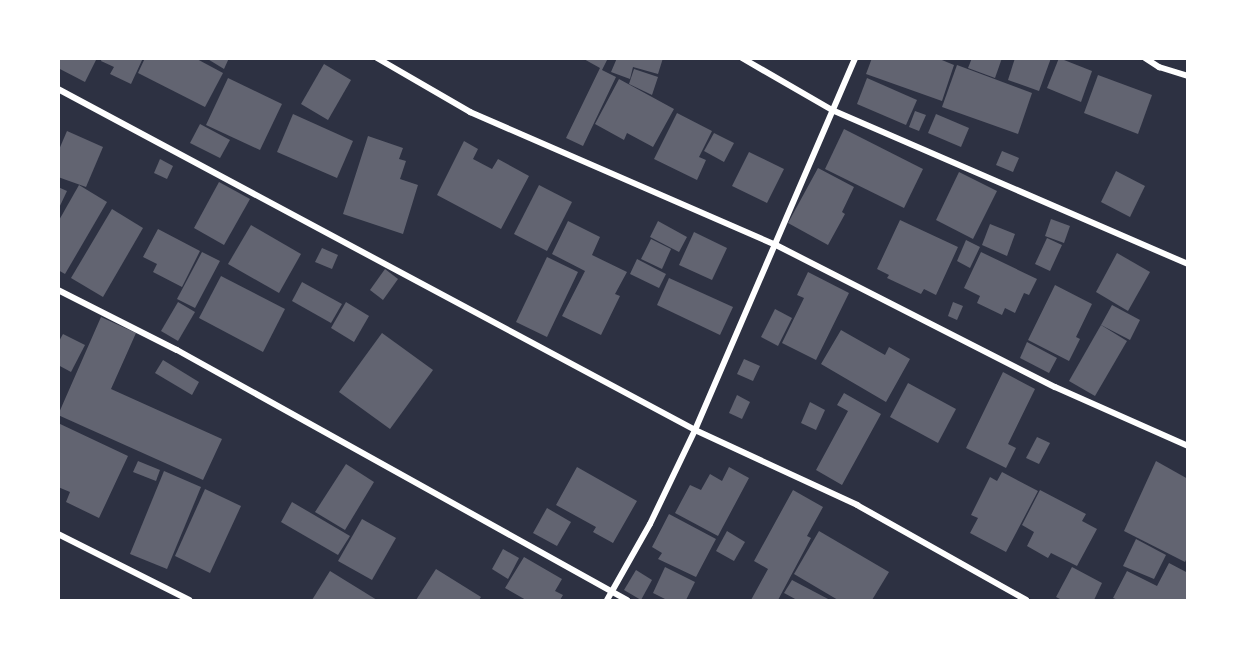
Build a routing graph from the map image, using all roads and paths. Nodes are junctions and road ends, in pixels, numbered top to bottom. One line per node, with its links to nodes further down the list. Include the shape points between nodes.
1 (377, 58): 8 (street, via 470,112)
2 (742, 58): 7 (street)
3 (855, 58): 7 (street)
4 (1145, 58): 5 (street)
5 (1188, 76)
6 (58, 89): 11 (street)
7 (832, 110): 8 (street); 9 (street)
8 (774, 244): 11 (street, via 759,287); 12 (street, via 1055,387)
9 (1188, 264)
10 (58, 290): 14 (street, via 177,350)
11 (695, 430): 14 (street, via 650,524); 18 (street, via 857,506)
12 (1188, 446)
13 (58, 534): 15 (street)
14 (612, 591): 16 (street); 17 (street)
15 (189, 600)
16 (607, 600)
17 (627, 600)
18 (1026, 600)

